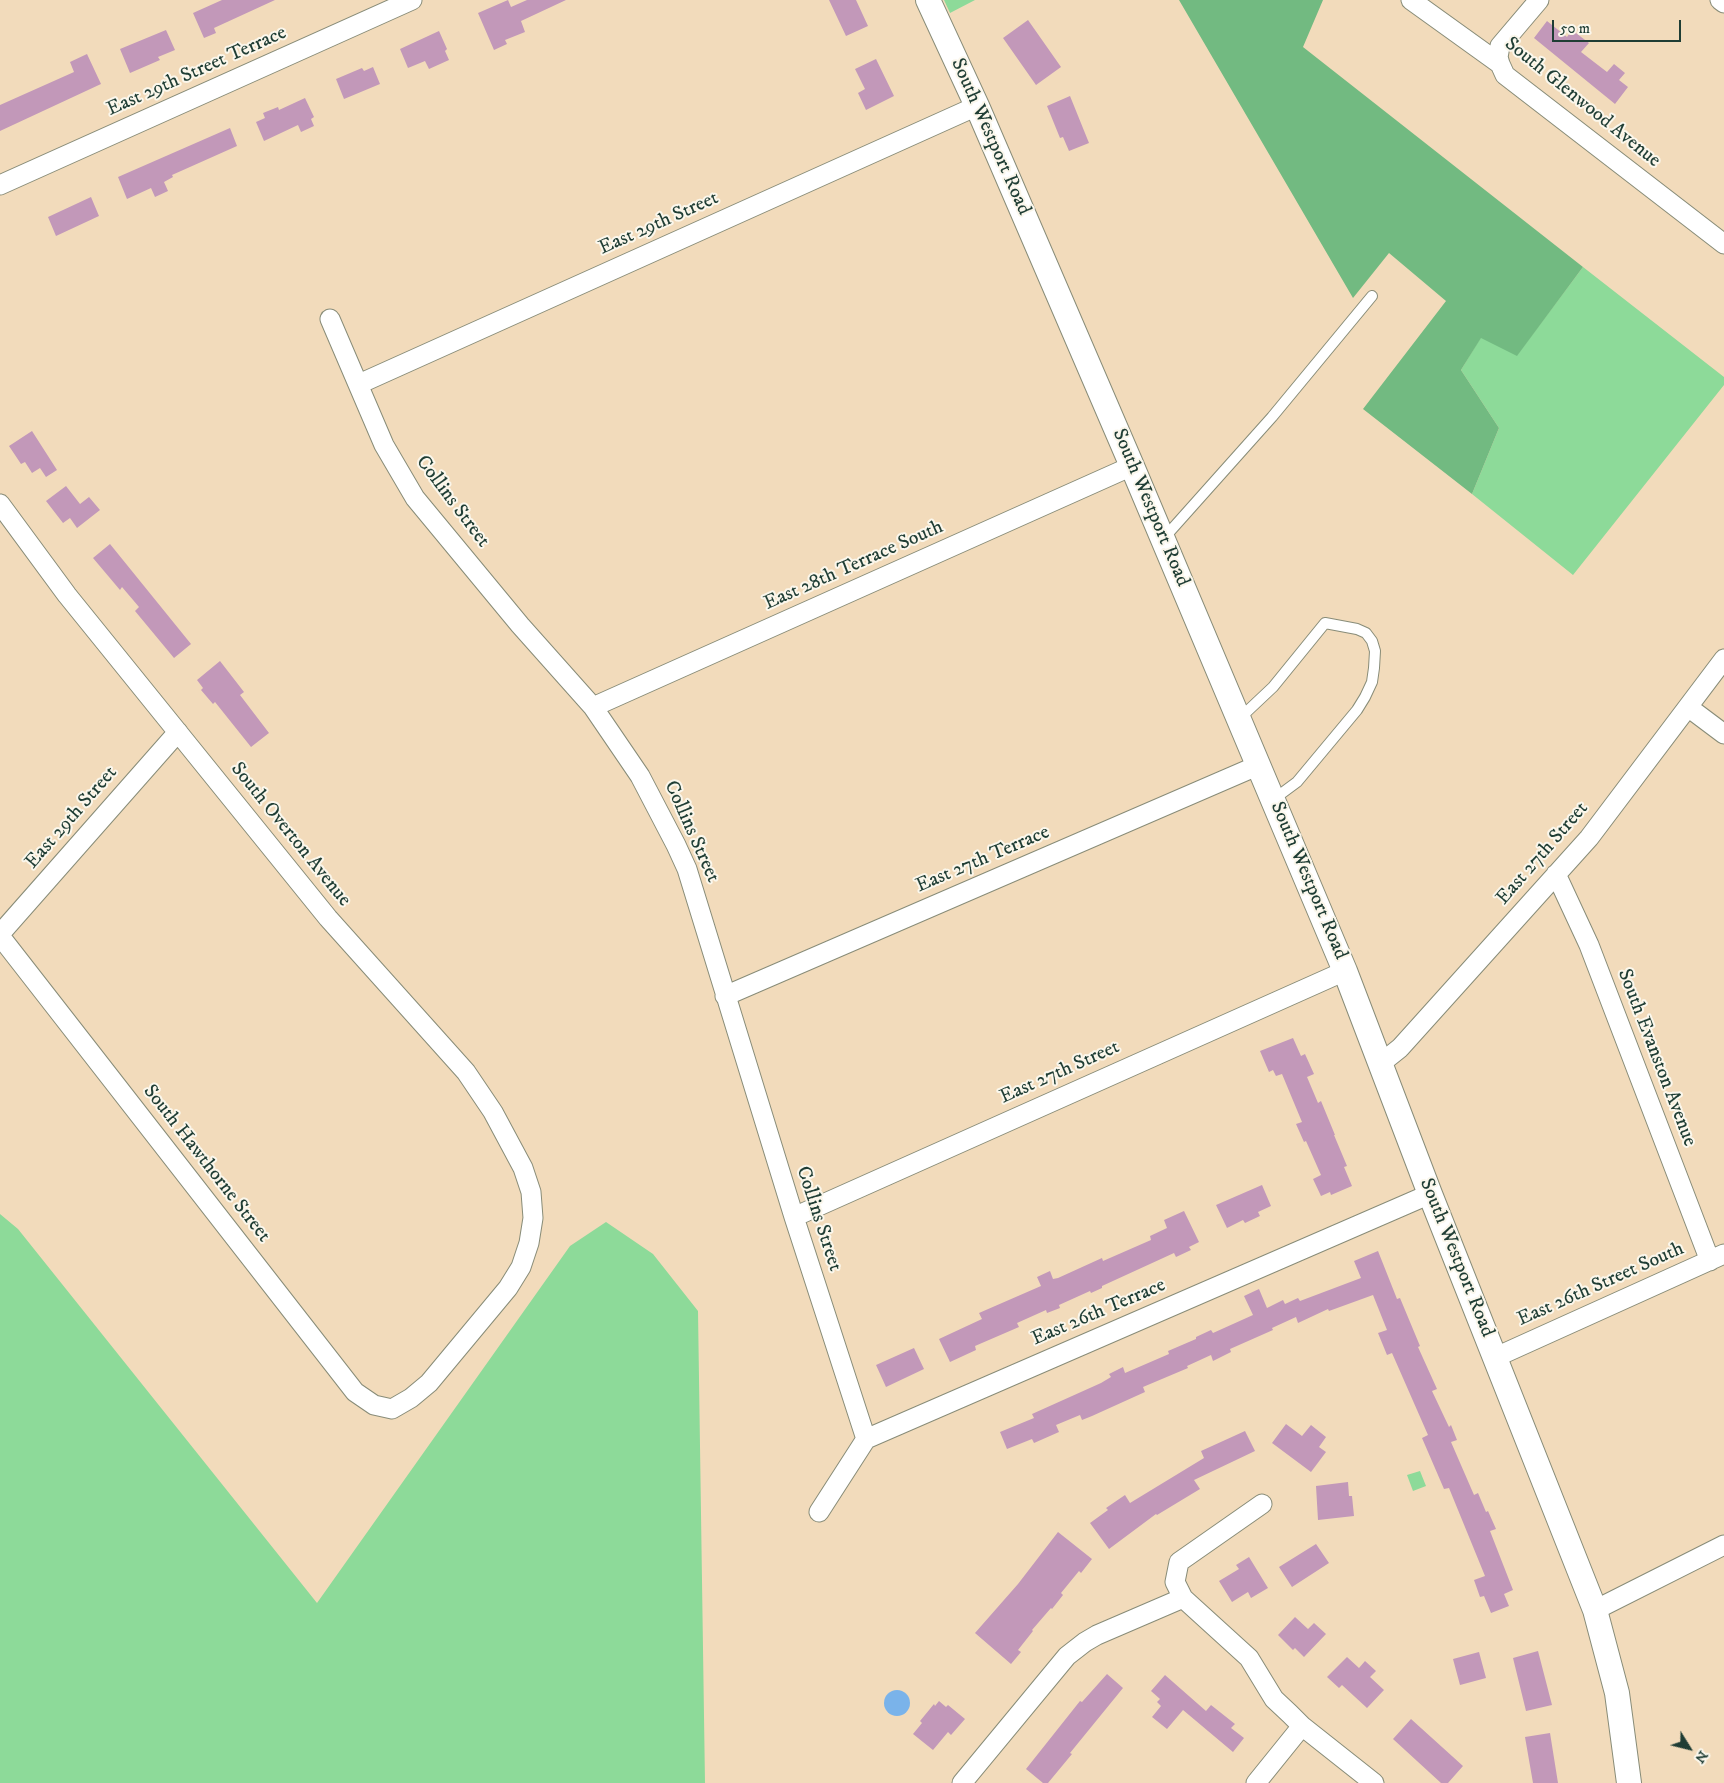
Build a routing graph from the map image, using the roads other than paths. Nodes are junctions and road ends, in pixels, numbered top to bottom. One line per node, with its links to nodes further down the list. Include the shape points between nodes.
1 (412, 0): 9 (street, East 29th Street Terrace)
2 (928, 0): 8 (street, South Westport Road)
3 (1411, 0): 7 (street, South Glenwood Avenue)
4 (1539, 0): 7 (street, via 1500,46)
5 (1720, 0): 6 (street)
6 (1724, 3)
7 (1500, 64): 10 (street, South Glenwood Avenue, via 1505,75)
8 (977, 106): 13 (street, East 29th Street); 14 (street, South Westport Road)
9 (0, 186)
10 (1724, 244)
11 (1372, 296): 16 (lane, via 1272,417)
12 (330, 319): 13 (street, Collins Street)
13 (359, 384): 18 (street, Collins Street, via 384,445 415,498)
14 (1132, 466): 16 (street, South Westport Road); 18 (street, East 28th Terrace South)
15 (0, 504): 21 (street, South Overton Avenue, via 67,595)
16 (1163, 539): 20 (street, South Westport Road)
17 (1724, 660): 19 (street, East 27th Street)
18 (593, 707): 28 (street, Collins Street, via 640,776 687,869)
19 (1688, 707): 22 (street); 25 (street, East 27th Street, via 1589,838)
20 (1239, 719): 23 (street, South Westport Road); 24 (lane, via 1273,687 1325,624 1356,629 1366,633 1372,641 1376,652 1372,682 1365,697 1297,782)
21 (178, 732): 26 (street, East 29th Street); 34 (street, South Overton Avenue, via 328,918 466,1072 524,1168 533,1218 530,1243 521,1267 508,1288 429,1383 411,1398 392,1409)
22 (1724, 734)
23 (1259, 765): 24 (street, South Westport Road); 28 (street, East 27th Terrace)
24 (1274, 799): 27 (street, South Westport Road)
25 (1556, 874): 29 (street, East 27th Street, via 1400,1048); 32 (street, South Evanston Avenue)
26 (0, 935): 34 (street, South Hawthorne Street, via 355,1392 374,1405)
27 (1345, 970): 29 (street, South Westport Road); 31 (street, East 27th Street)
28 (725, 996): 31 (street, Collins Street)
29 (1380, 1064): 30 (street, South Westport Road)
30 (1430, 1194): 33 (street, South Westport Road); 35 (street, East 26th Terrace)
31 (794, 1217): 35 (street, Collins Street)
32 (1717, 1258): 33 (street, East 26th Street South)
33 (1496, 1356): 40 (street, South Westport Road)
34 (386, 1408)
35 (866, 1439): 37 (street)
36 (1262, 1504): 39 (street, via 1179,1562 1175,1582)
37 (819, 1512)
38 (1724, 1545): 40 (street)
39 (1183, 1598): 41 (street, via 1249,1658 1274,1699); 42 (street, via 1097,1635 1067,1656)
40 (1595, 1610): 45 (street, South Westport Road, via 1617,1693)
41 (1302, 1726): 43 (street); 44 (street)
42 (962, 1783)
43 (1256, 1783)
44 (1374, 1783)
45 (1629, 1783)

